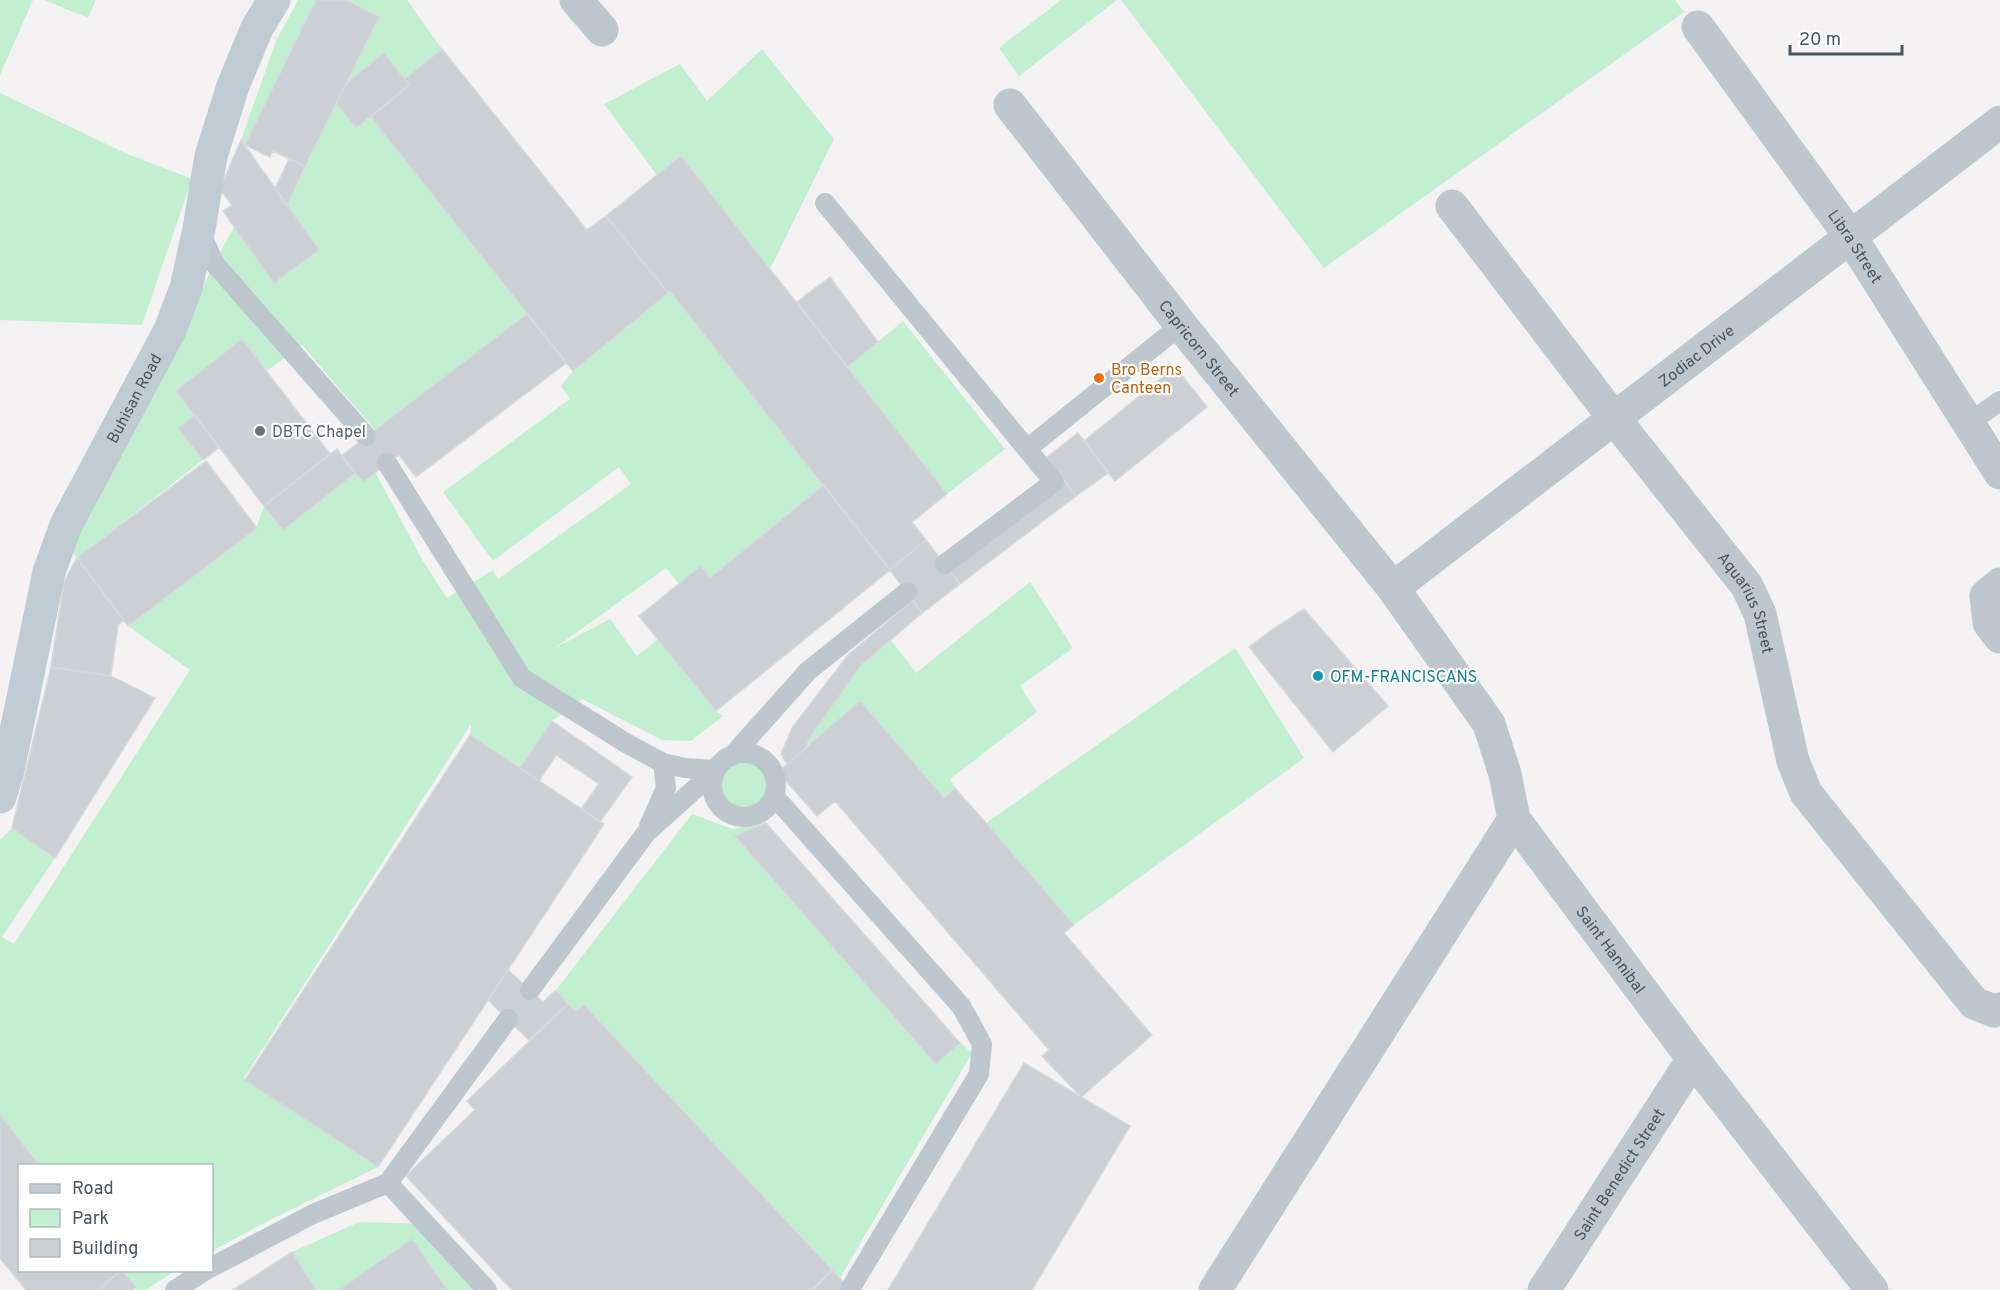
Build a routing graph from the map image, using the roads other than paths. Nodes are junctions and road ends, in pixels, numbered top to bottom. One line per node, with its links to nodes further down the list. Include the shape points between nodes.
1 (274, 0): 9 (street, Buhisan Road, via 257,28 233,86 211,156)
2 (576, 0): 4 (street)
3 (1698, 27): 10 (street, Libra Street)
4 (602, 30)
5 (1010, 105): 11 (street, Capricorn Street)
6 (2000, 122): 10 (street, Zodiac Drive)
7 (825, 203): 16 (lane)
8 (1452, 206): 13 (street, Aquarius Street)
9 (199, 229): 15 (lane, via 214,263); 28 (street, Buhisan Road, via 186,288 170,330 66,525 50,572)
10 (1850, 236): 13 (street, Zodiac Drive); 14 (street, Libra Street)
11 (1181, 325): 16 (lane); 21 (street, Capricorn Street)
12 (2000, 401): 14 (lane)
13 (1613, 417): 21 (street, Zodiac Drive); 32 (street, Aquarius Street, via 1747,586 1760,614 1793,761 1806,793 1974,1003 1994,1011)
14 (1970, 423): 18 (street, Libra Street)
15 (366, 436)
16 (1027, 448): 19 (lane, via 1054,482)
17 (387, 463): 25 (lane, via 522,678)
18 (2000, 473)
19 (945, 564)
20 (2000, 584): 23 (street, via 1986,597 1989,623)
21 (1393, 588): 29 (street, Saint Hannibal, via 1488,724 1505,774)
22 (907, 592): 24 (lane, via 808,671)
23 (2000, 637)
24 (732, 756): 26 (lane); 27 (lane, via 742,753 763,758 775,775)
25 (663, 763): 26 (lane); 30 (lane, via 666,788)
26 (716, 770): 27 (lane, via 716,801 731,814 742,817 762,812); 30 (lane)
27 (774, 796): 38 (lane, via 961,1006 982,1044 978,1074)
28 (0, 797)
29 (1514, 819): 34 (street, Saint Hannibal); 41 (street)
30 (646, 833): 31 (lane)
31 (530, 990)
32 (2000, 1009)
33 (508, 1019): 35 (lane)
34 (1693, 1059): 42 (street, Saint Benedict Street); 43 (street, Saint Hannibal)
35 (388, 1183): 36 (lane, via 312,1214); 40 (lane)
36 (213, 1266)
37 (203, 1272): 39 (lane)
38 (850, 1289)
39 (175, 1290)
40 (487, 1290)
41 (1215, 1290)
42 (1544, 1290)
43 (1872, 1290)

